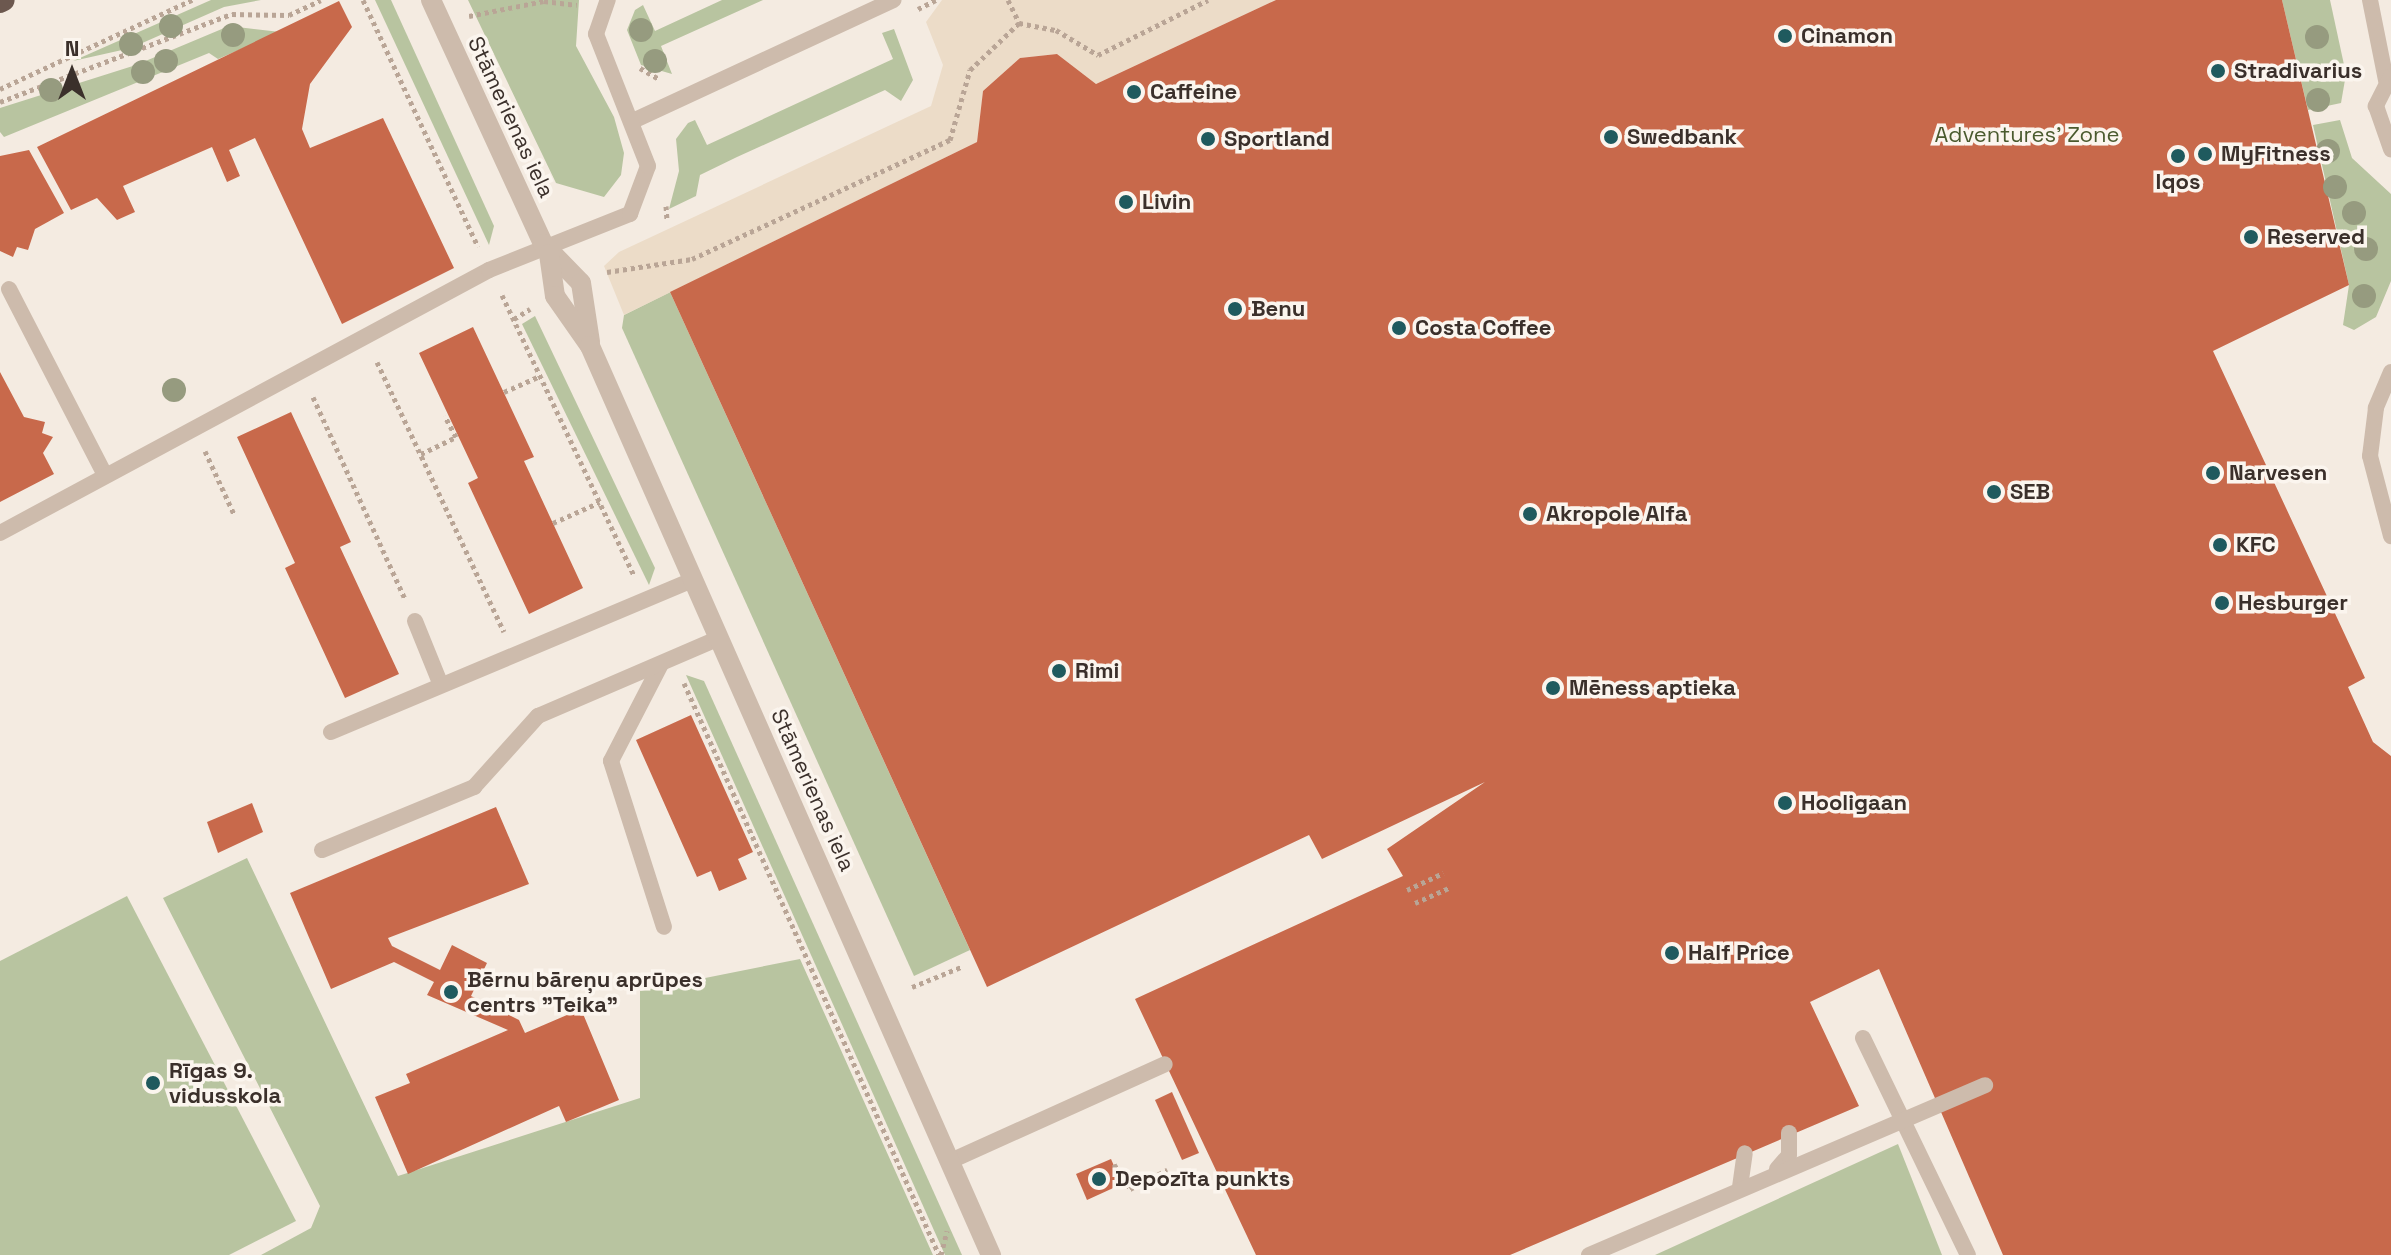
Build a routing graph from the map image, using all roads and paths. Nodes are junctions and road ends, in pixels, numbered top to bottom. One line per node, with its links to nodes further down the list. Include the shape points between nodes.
1 (192, 0): 15 (path)
2 (321, 0): 16 (path, via 289,15 232,14)
3 (431, 0): 19 (street, Stāmerienas iela)
4 (545, 0): 9 (path); 10 (path)
5 (893, 0): 17 (lane)
6 (1008, 0): 11 (path)
7 (1208, 0): 11 (path, via 1098,55 1056,30)
8 (2370, 0): 14 (lane)
9 (605, 4): 17 (lane, via 596,34)
10 (468, 16)
11 (1019, 23): 20 (path, via 970,70 950,140 692,259)
12 (636, 63): 13 (path, via 656,79)
13 (675, 77)
14 (2389, 78): 18 (lane, via 2377,116)
15 (0, 89)
16 (0, 102)
17 (635, 120): 19 (lane, via 648,166 630,214)
18 (2391, 149)
19 (546, 249): 22 (lane); 36 (street, Stāmerienas iela, via 581,283 590,346)
20 (606, 272)
21 (9, 289): 30 (lane)
22 (365, 336): 23 (lane); 29 (path)
23 (301, 370): 28 (lane); 37 (path)
24 (2391, 372): 35 (lane, via 2376,408 2370,456)
25 (540, 376): 26 (path)
26 (504, 392)
27 (445, 416): 29 (path, via 456,437)
28 (194, 428): 30 (lane); 32 (path)
29 (420, 454): 39 (path)
30 (105, 475): 34 (lane)
31 (600, 502): 33 (path)
32 (234, 514)
33 (553, 523)
34 (0, 533)
35 (2391, 536)
36 (693, 580): 38 (street, Stāmerienas iela); 39 (lane)
37 (415, 621): 41 (lane)
38 (719, 638): 40 (lane); 57 (street, Stāmerienas iela)
39 (514, 655): 41 (lane)
40 (661, 664): 43 (lane, via 538,716 474,787); 48 (lane, via 611,761)
41 (440, 683): 42 (lane)
42 (331, 732)
43 (322, 850)
44 (1443, 873): 46 (path)
45 (1449, 888): 47 (path)
46 (1407, 890)
47 (1415, 903)
48 (664, 927)
49 (961, 967): 50 (path)
50 (912, 987)
51 (1863, 1038): 54 (lane)
52 (1165, 1064): 57 (lane)
53 (1985, 1085): 54 (lane)
54 (1903, 1115): 60 (lane); 64 (lane)
55 (1789, 1133): 60 (lane, via 1789,1155)
56 (1745, 1153): 61 (lane)
57 (955, 1159): 62 (street, Stāmerienas iela)
58 (1114, 1164): 59 (path, via 1130,1189)
59 (1167, 1170)
60 (1773, 1173): 61 (lane)
61 (1740, 1187): 63 (lane)
62 (991, 1255)
63 (1589, 1255)
64 (1968, 1255)

